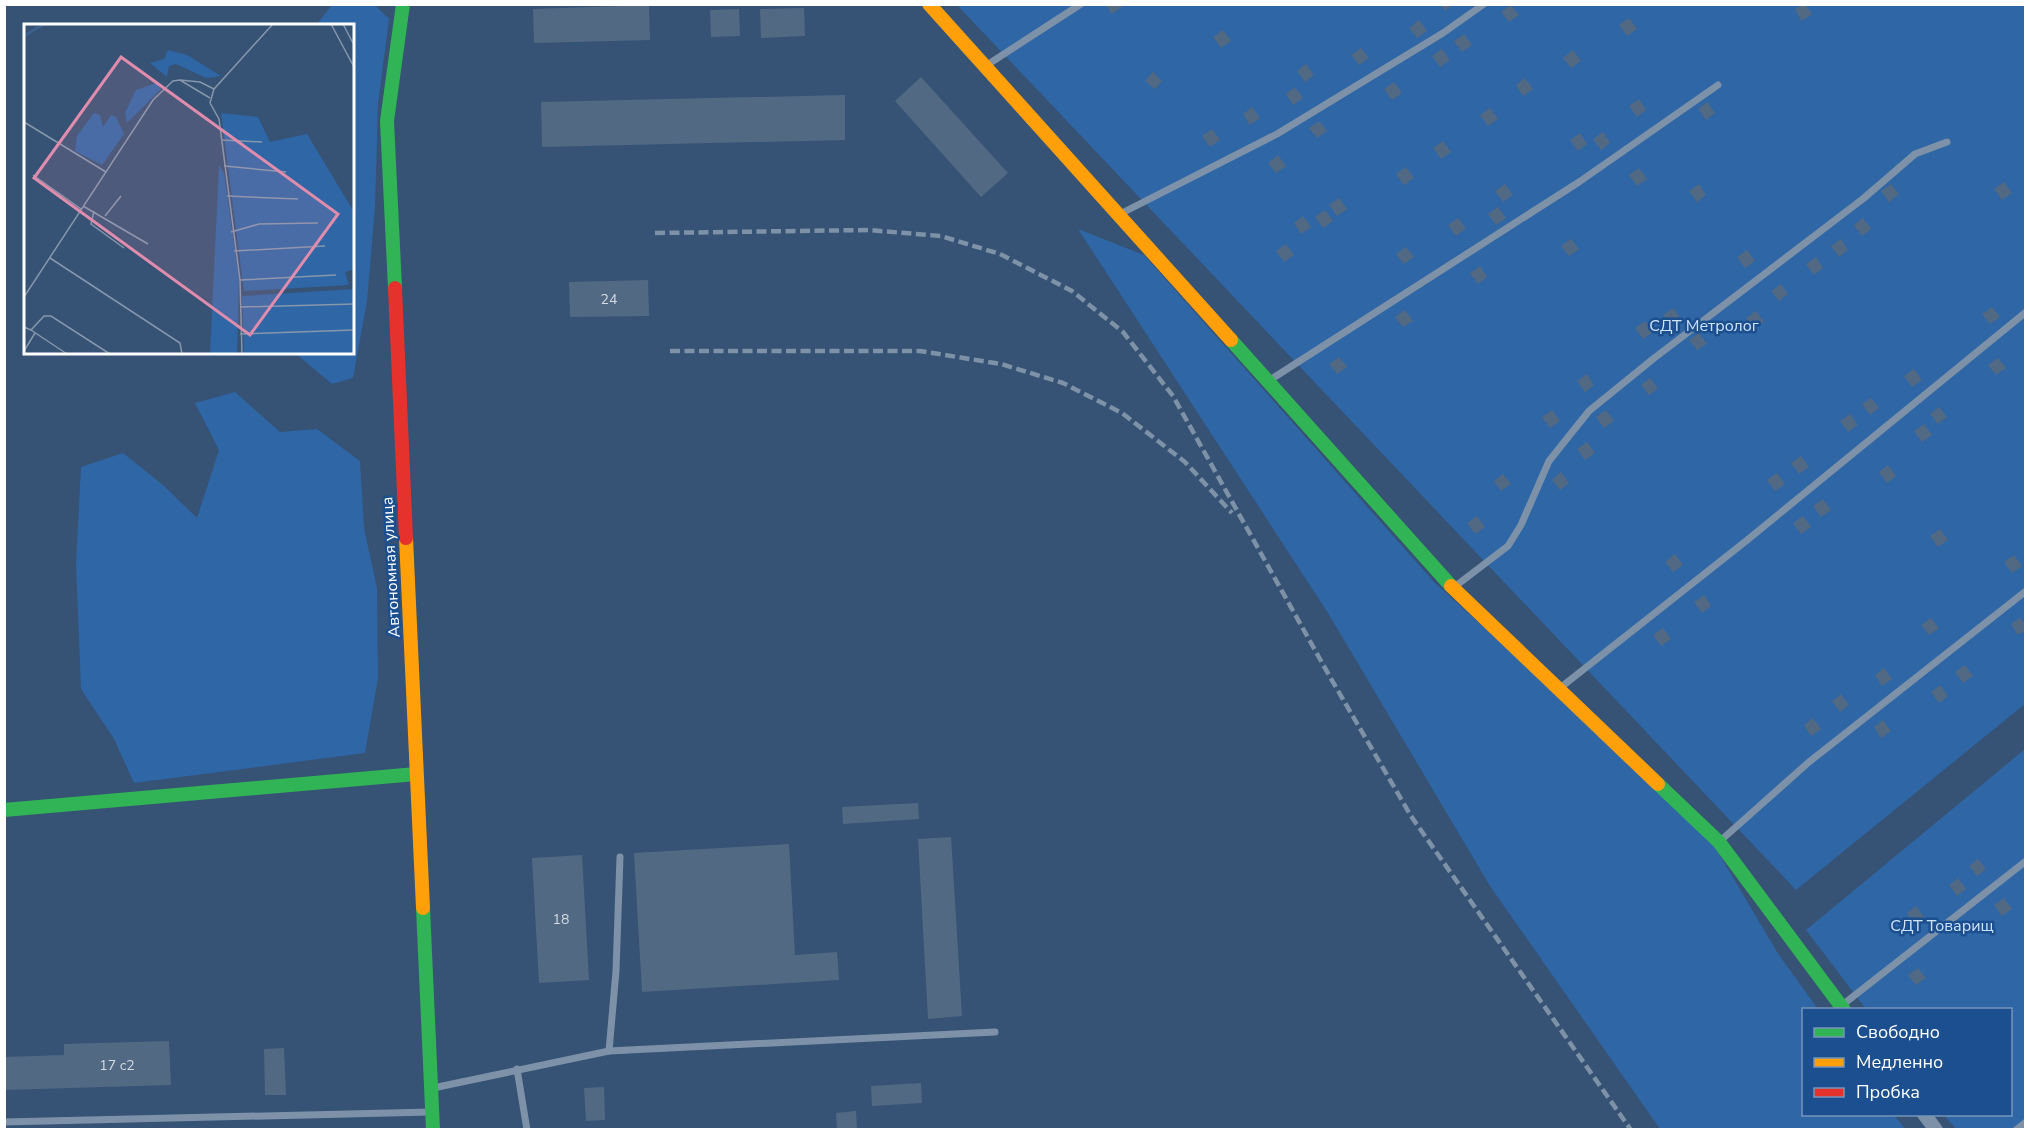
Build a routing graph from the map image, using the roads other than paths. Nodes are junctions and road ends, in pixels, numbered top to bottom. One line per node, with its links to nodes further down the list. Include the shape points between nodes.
1 (404, 4): 14 (street, Автономная улица, via 387,121)
2 (928, 4): 5 (street)
3 (1081, 4): 5 (lane)
4 (1484, 4): 8 (lane, via 1277,134)
5 (985, 66): 8 (street)
6 (1719, 85): 10 (lane, via 1579,182)
7 (1947, 142): 11 (lane, via 1915,154 1589,411 1549,461 1508,546)
8 (1120, 214): 10 (street)
9 (2025, 312): 13 (lane)
10 (1268, 381): 11 (street)
11 (1453, 588): 13 (street)
12 (2025, 591): 16 (lane, via 1809,762)
13 (1560, 688): 16 (street)
14 (416, 774): 15 (street); 23 (street, Автономная улица)
15 (4, 810)
16 (1719, 842): 19 (street)
17 (620, 857): 21 (lane)
18 (2025, 861): 19 (lane)
19 (1843, 1008)
20 (995, 1032): 21 (lane)
21 (609, 1051): 22 (lane)
22 (517, 1069): 23 (lane); 29 (lane)
23 (430, 1088): 24 (street, Автономная улица)
24 (431, 1112): 26 (lane); 28 (street, Автономная улица)
25 (1926, 1116): 30 (street)
26 (4, 1122)
27 (2025, 1122): 31 (lane)
28 (432, 1130)
29 (527, 1130)
30 (1936, 1130)
31 (2016, 1130)

